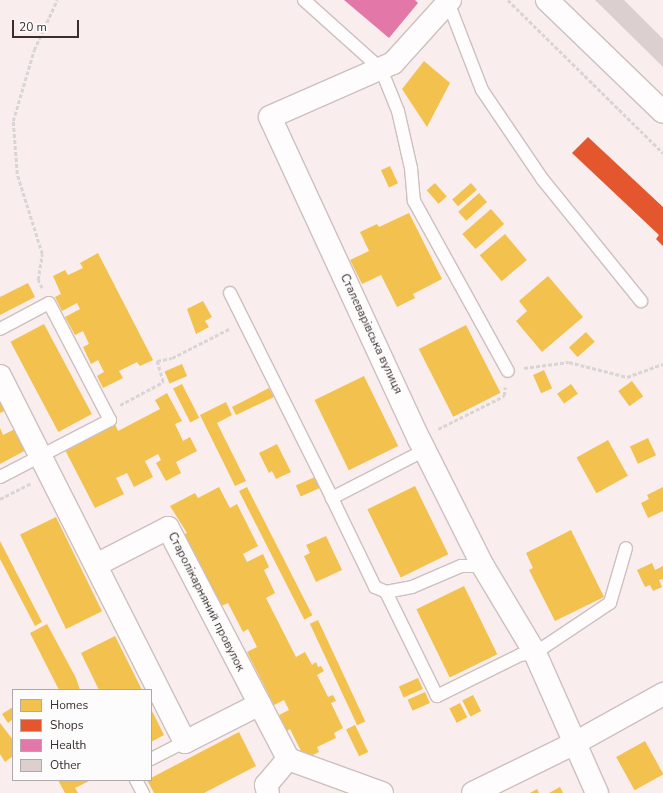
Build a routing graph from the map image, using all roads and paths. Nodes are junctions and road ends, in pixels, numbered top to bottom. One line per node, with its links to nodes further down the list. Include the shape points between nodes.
1 (57, 0): 11 (path, via 34,50 13,121 18,174 42,254 38,280)
2 (304, 0): 6 (lane)
3 (508, 0): 8 (path)
4 (547, 0): 7 (street)
5 (449, 1): 6 (street, Сталеварівська вулиця, via 393,63); 10 (lane, via 482,90 543,180)
6 (381, 69): 15 (lane, via 398,112 411,168 414,201); 18 (street, Сталеварівська вулиця, via 270,117)
7 (663, 112)
8 (663, 153)
9 (230, 293): 12 (lane)
10 (641, 301)
11 (49, 303): 13 (lane); 17 (lane)
12 (244, 321): 17 (path, via 172,358 157,360 163,382); 21 (lane)
13 (0, 329)
14 (663, 364): 15 (path, via 627,377 569,362)
15 (508, 370): 18 (path, via 504,396)
16 (0, 376): 19 (street)
17 (106, 412): 19 (lane, via 110,420)
18 (422, 444): 21 (lane); 25 (street, Сталеварівська вулиця)
19 (46, 465): 20 (lane); 22 (path); 24 (street)
20 (0, 477)
21 (332, 498): 26 (lane, via 375,587)
22 (0, 499)
23 (626, 548): 27 (lane, via 610,603)
24 (96, 564): 29 (street, Старолікарняний провулок, via 168,528); 30 (street)
25 (483, 566): 26 (lane, via 461,566 412,586); 27 (street, Сталеварівська вулиця)
26 (386, 592): 27 (lane, via 437,696 520,655)
27 (535, 653): 31 (street, Сталеварівська вулиця)
28 (663, 694): 31 (street)
29 (260, 704): 30 (street); 33 (street, Старолікарняний провулок)
30 (185, 742): 32 (lane)
31 (575, 743): 38 (street); 39 (street, Сталеварівська вулиця)
32 (152, 758)
33 (288, 759): 36 (street, via 266,785); 37 (street)
34 (137, 781): 35 (lane)
35 (143, 793)
36 (268, 793)
37 (382, 793)
38 (473, 793)
39 (597, 793)

